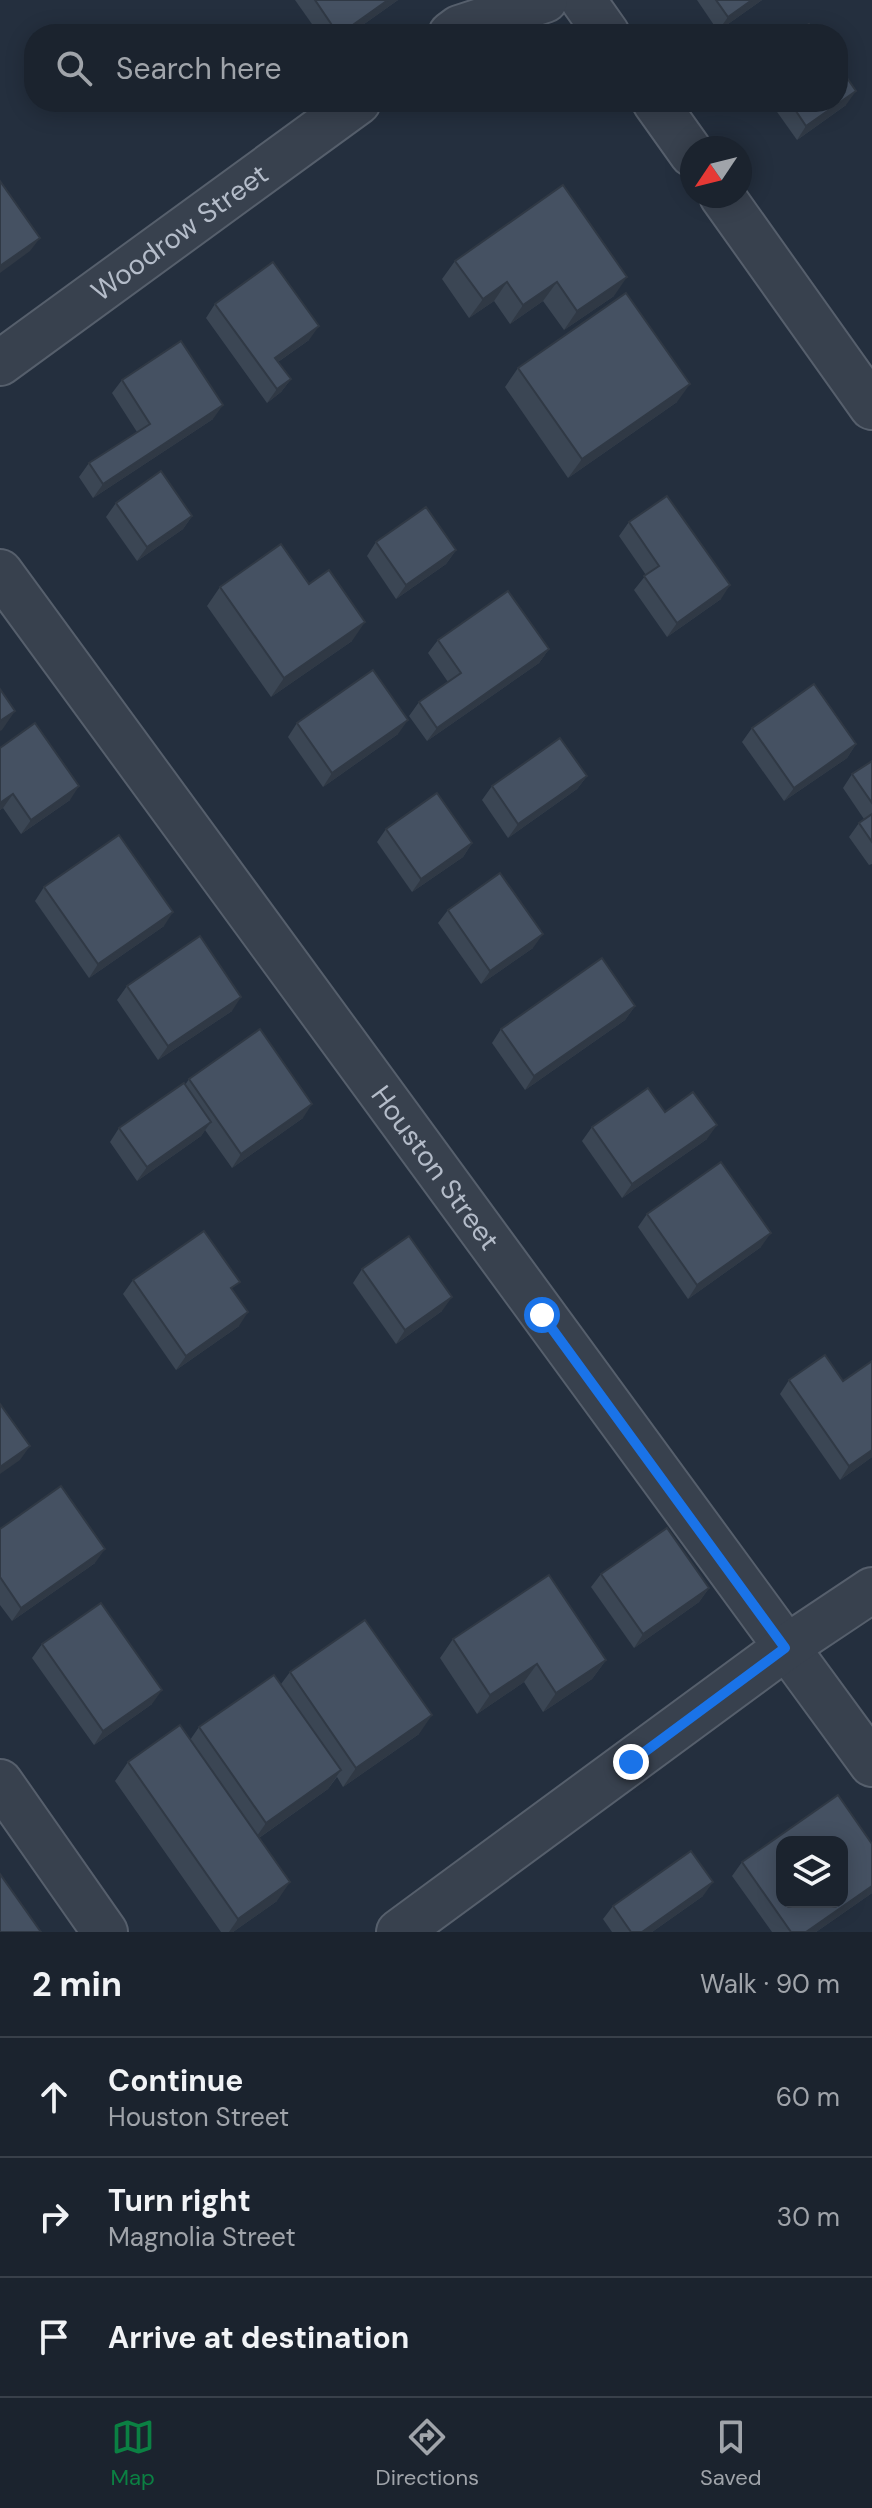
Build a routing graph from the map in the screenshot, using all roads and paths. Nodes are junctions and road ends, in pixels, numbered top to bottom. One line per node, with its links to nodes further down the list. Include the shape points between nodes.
1 (545, 0): 3 (street)
2 (583, 0): 4 (street)
3 (471, 24)
4 (600, 24)
5 (344, 112): 9 (street, Woodrow Street)
6 (662, 112): 7 (street)
7 (680, 137)
8 (731, 208): 10 (street)
9 (0, 363)
10 (872, 407)
11 (0, 572): 13 (street, Houston Street)
12 (872, 1590): 13 (street)
13 (785, 1648): 14 (street, Houston Street); 17 (street)
14 (872, 1764)
15 (0, 1782): 16 (street)
16 (105, 1932)
17 (399, 1932)

